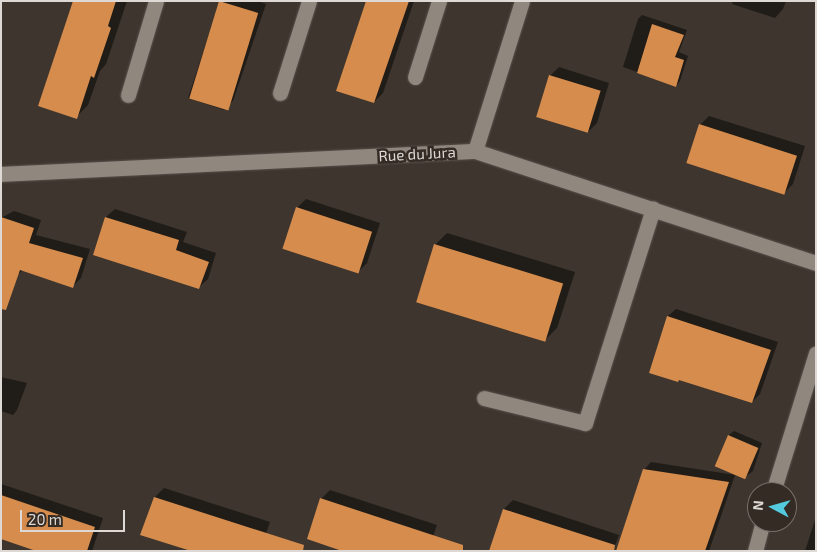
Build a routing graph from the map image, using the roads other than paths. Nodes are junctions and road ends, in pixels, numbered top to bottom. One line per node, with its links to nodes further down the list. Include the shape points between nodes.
1 (156, 1): 7 (street)
2 (309, 1): 6 (street)
3 (439, 1): 5 (street)
4 (522, 1): 8 (street)
5 (415, 76)
6 (280, 93)
7 (128, 95)
8 (475, 151): 9 (street, Rue du Jura); 10 (street, Rue du Jura)
9 (1, 174)
10 (653, 209): 11 (street, Rue du Jura); 13 (street, via 585,423)
11 (816, 263)
12 (816, 353): 14 (street)
13 (484, 398)
14 (776, 482)
15 (760, 532): 16 (street)
16 (754, 551)

